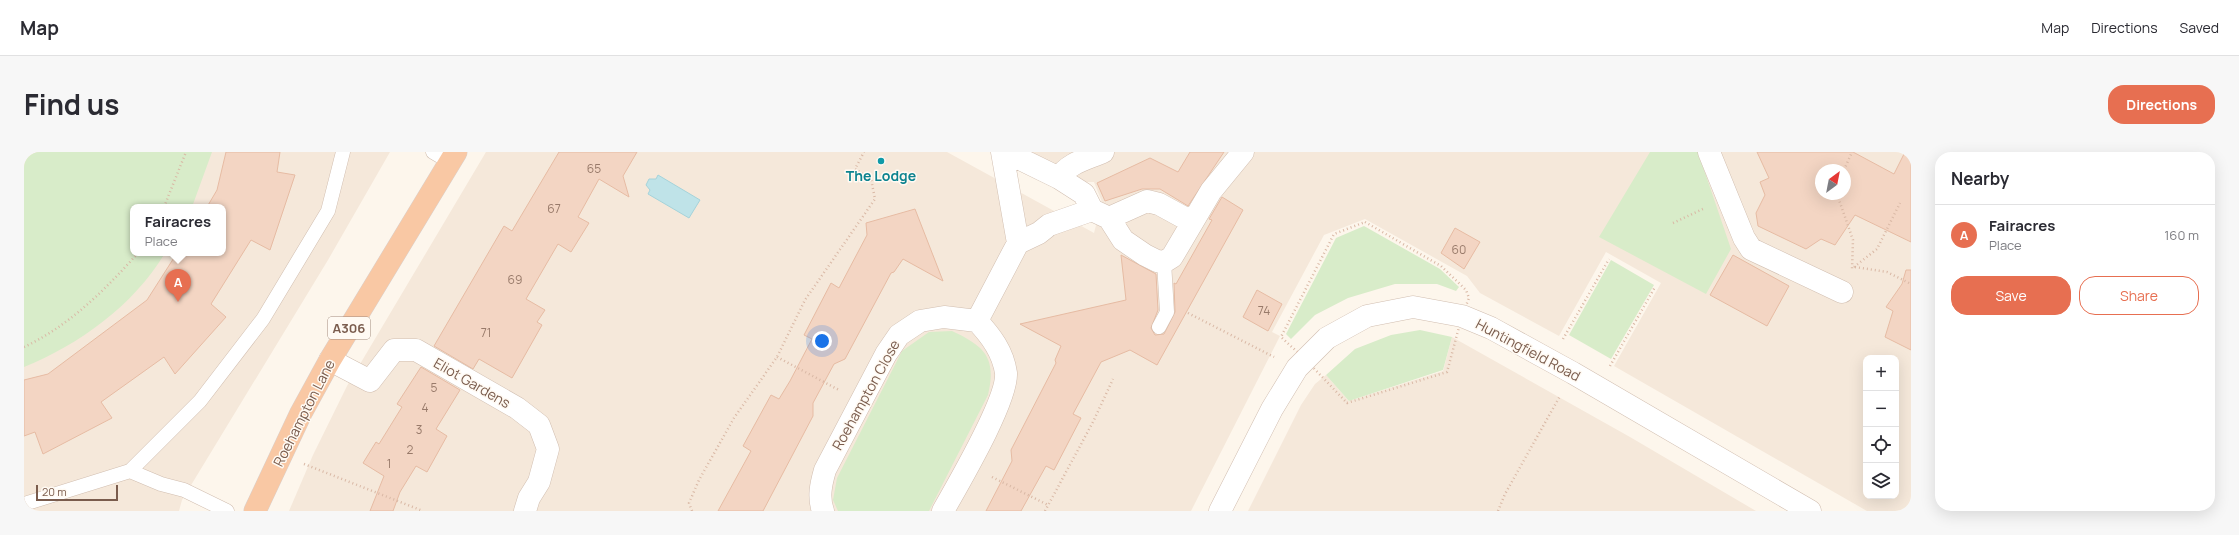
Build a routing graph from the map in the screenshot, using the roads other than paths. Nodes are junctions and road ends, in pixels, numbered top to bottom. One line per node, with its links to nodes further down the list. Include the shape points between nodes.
1 (343, 152): 17 (lane, via 328,211 263,319 200,401)
2 (1002, 152): 11 (street)
3 (1006, 152): 8 (street)
4 (1103, 152): 8 (street, via 1072,165 1064,170)
5 (1243, 152): 10 (street, via 1211,191)
6 (1709, 152): 13 (street, via 1744,238 1751,248)
7 (446, 155): 16 (highway, Roehampton Lane / A306)
8 (1059, 178): 9 (street, via 1084,194)
9 (1100, 214): 10 (street, via 1147,201 1159,204); 11 (street, via 1049,225); 12 (street, via 1123,240 1145,255)
10 (1192, 222): 12 (street, via 1172,258)
11 (1018, 243): 14 (street)
12 (1164, 262): 15 (lane, via 1167,312)
13 (1842, 292)
14 (978, 320): 22 (street, Roehampton Close, via 944,317 920,321 899,335 886,354 825,470 820,488); 23 (street, via 996,342 1006,373 1004,390)
15 (1159, 327)
16 (330, 360): 20 (highway, Roehampton Lane / A306); 21 (street, Eliot Gardens, via 370,381 394,350 416,350 517,408 539,425 548,449 539,482)
17 (130, 471): 18 (lane); 19 (lane, via 184,490)
18 (24, 504)
19 (228, 511)
20 (255, 511)
21 (524, 511)
22 (823, 511)
23 (943, 511)
24 (1220, 511): 25 (street, Huntingfield Road, via 1272,409 1297,368 1327,338 1367,316 1413,307 1462,316 1491,328 1598,387)
25 (1810, 511)

